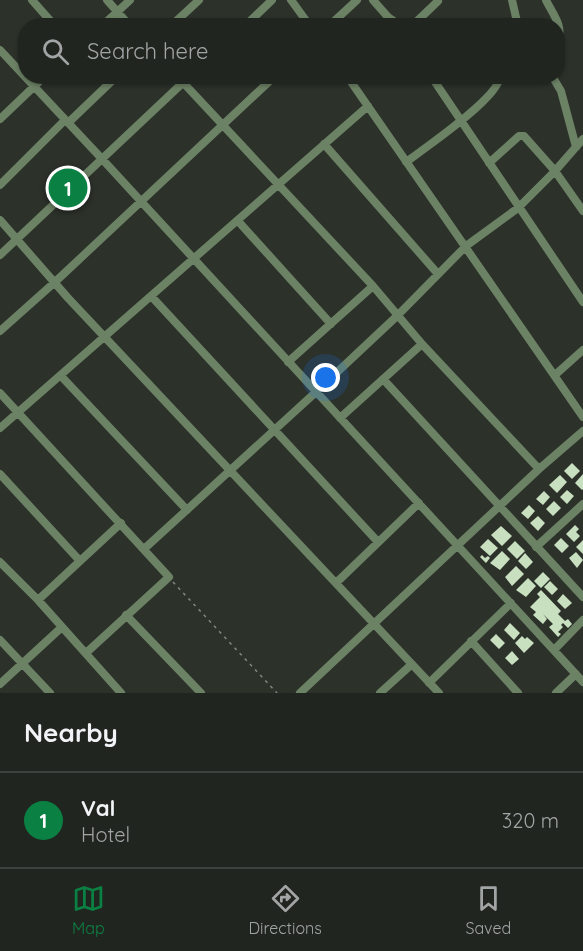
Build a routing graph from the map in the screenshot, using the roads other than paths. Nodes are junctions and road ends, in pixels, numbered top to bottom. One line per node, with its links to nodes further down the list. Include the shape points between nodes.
1 (32, 0): 13 (street)
2 (107, 0): 12 (street)
3 (130, 0): 12 (street)
4 (199, 0): 16 (street)
5 (272, 0): 17 (street)
6 (291, 0): 18 (street)
7 (357, 0): 19 (street)
8 (373, 0): 20 (street)
9 (512, 0): 22 (street)
10 (546, 0): 23 (street)
11 (438, 1): 21 (street)
12 (117, 12): 14 (street); 15 (street)
13 (48, 18)
14 (111, 18)
15 (123, 18)
16 (180, 18)
17 (253, 18)
18 (304, 18)
19 (338, 18)
20 (389, 18)
21 (420, 18)
22 (516, 18)
23 (555, 18)
24 (0, 50): 25 (street)
25 (18, 70)
26 (31, 84): 36 (street)
27 (37, 84): 36 (street)
28 (108, 84): 39 (street)
29 (176, 84): 45 (street)
30 (184, 84): 41 (street)
31 (267, 84): 41 (street)
32 (353, 84): 37 (street)
33 (437, 84): 40 (street)
34 (498, 84): 40 (street)
35 (557, 84): 44 (street)
36 (34, 87): 38 (street); 39 (street)
37 (369, 106): 43 (street); 46 (street)
38 (0, 119)
39 (67, 121): 45 (street); 49 (street)
40 (462, 121): 46 (street); 47 (street)
41 (222, 126): 50 (street); 51 (street)
42 (583, 139): 44 (street)
43 (324, 144): 50 (street); 60 (street)
44 (576, 147): 48 (street)
45 (103, 160): 51 (street); 56 (street)
46 (406, 162): 57 (street)
47 (489, 164): 48 (street, via 519,136 524,136); 52 (street)
48 (555, 171): 52 (street); 53 (street)
49 (0, 185)
50 (277, 185): 55 (street); 62 (street)
51 (142, 202): 59 (street); 61 (street)
52 (518, 208): 57 (street); 64 (street)
53 (583, 211)
54 (0, 220): 56 (street)
55 (238, 221): 59 (street); 66 (street)
56 (17, 239): 58 (street); 61 (street)
57 (466, 246): 60 (street); 72 (street)
58 (0, 255)
59 (194, 259): 63 (street); 71 (street)
60 (438, 274): 65 (street)
61 (55, 282): 67 (street); 68 (street)
62 (373, 286): 65 (street); 66 (street)
63 (152, 297): 68 (street); 81 (street)
64 (583, 302)
65 (397, 316): 69 (street); 75 (street)
66 (331, 324): 71 (street)
67 (0, 331)
68 (107, 337): 73 (street); 83 (street)
69 (422, 344): 74 (street); 84 (street)
70 (583, 350): 72 (street)
71 (288, 362): 75 (street)
72 (555, 375): 78 (street)
73 (61, 376): 77 (street); 89 (street)
74 (383, 379): 79 (street); 88 (street)
75 (316, 392): 79 (street); 81 (street)
76 (0, 393): 77 (street)
77 (18, 412): 80 (street); 92 (street)
78 (583, 417)
79 (340, 418): 86 (street)
80 (0, 428)
81 (274, 430): 83 (street); 93 (street)
82 (583, 430): 84 (street)
83 (231, 470): 89 (street); 99 (street)
84 (539, 470): 88 (street)
85 (0, 474): 97 (street)
86 (419, 503): 93 (street); 94 (street)
87 (583, 504): 90 (street)
88 (500, 507): 94 (street); 95 (street)
89 (187, 510): 96 (street)
90 (576, 511): 91 (street); 95 (street)
91 (583, 519)
92 (121, 523): 96 (street); 97 (street)
93 (378, 542): 99 (street)
94 (459, 546): 102 (street); 105 (street)
95 (536, 547): 100 (street)
96 (144, 549): 103 (street, via 169,577)
97 (80, 561): 101 (street)
98 (0, 562): 101 (street)
99 (336, 583): 105 (street)
100 (583, 597)
101 (38, 600): 106 (street)
102 (511, 603): 108 (street); 109 (street)
103 (126, 615): 110 (street); 119 (street)
104 (583, 620): 109 (street)
105 (374, 624): 112 (street); 120 (street)
106 (62, 627): 110 (street); 111 (street)
107 (0, 640): 111 (street)
108 (471, 641): 114 (street); 123 (street)
109 (554, 650): 113 (street)
110 (86, 653): 118 (street)
111 (22, 663): 116 (street); 117 (street)
112 (412, 664): 114 (street); 121 (street)
113 (576, 674): 115 (street); 124 (street)
114 (429, 682): 122 (street)
115 (583, 682)
116 (0, 684)
117 (50, 693)
118 (122, 693)
119 (201, 693)
120 (300, 693)
121 (381, 693)
122 (439, 693)
123 (518, 693)
124 (556, 693)

